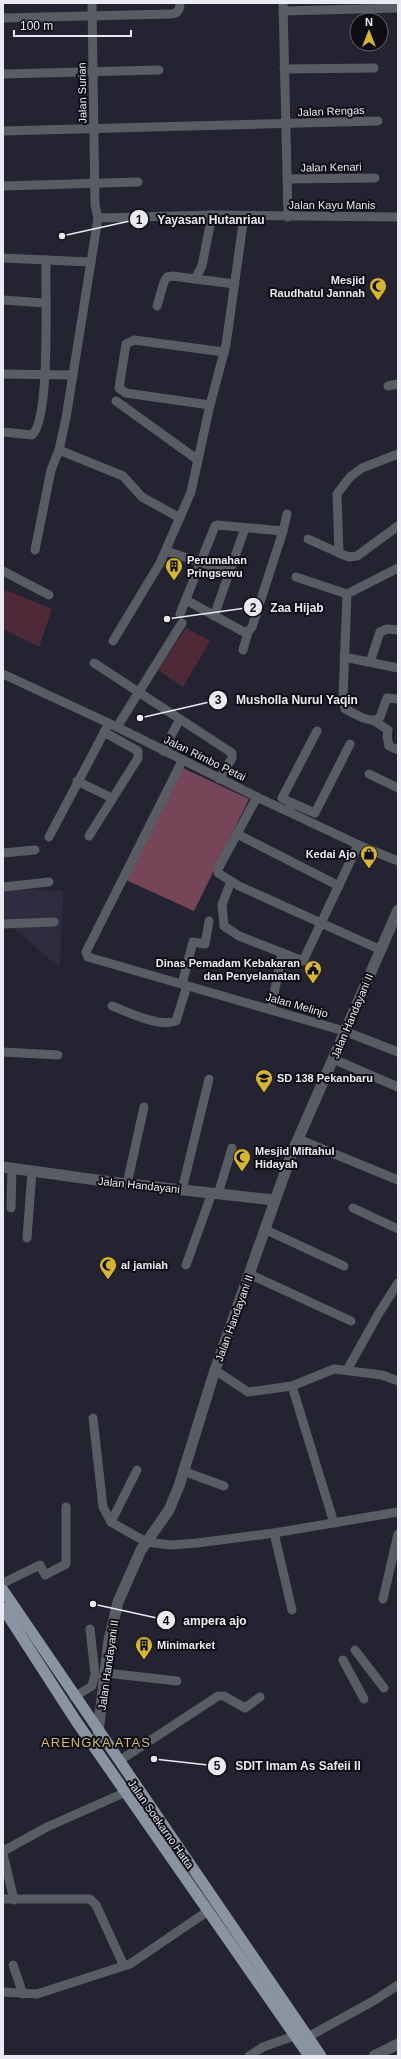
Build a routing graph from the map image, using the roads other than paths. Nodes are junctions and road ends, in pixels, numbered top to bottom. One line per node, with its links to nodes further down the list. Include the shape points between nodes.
1 (92, 3): 5 (street, Jalan Surian)
2 (180, 3): 5 (street, via 176,14)
3 (283, 7): 4 (street); 7 (street)
4 (398, 8)
5 (92, 16): 6 (street); 10 (street, Jalan Surian)
6 (3, 18)
7 (284, 68): 8 (street); 13 (street)
8 (374, 68)
9 (158, 70): 10 (street)
10 (93, 71): 11 (street); 14 (street, Jalan Surian)
11 (3, 74)
12 (378, 121): 13 (street, Jalan Rengas)
13 (286, 125): 14 (street, Jalan Rengas); 17 (street)
14 (94, 129): 15 (street, Jalan Rengas); 19 (street, Jalan Surian)
15 (3, 131)
16 (375, 178): 17 (street, Jalan Kenari)
17 (287, 179): 23 (street)
18 (138, 182): 19 (street)
19 (95, 183): 20 (street); 25 (street, Jalan Surian)
20 (3, 186)
21 (212, 216): 22 (street, Jalan Kayu Manis); 25 (street, Jalan Kayu Manis); 29 (street, via 202,266)
22 (244, 216): 23 (street, Jalan Kayu Manis); 30 (street)
23 (288, 217): 24 (street, Jalan Kayu Manis)
24 (398, 217)
25 (98, 218): 28 (street, Jalan Surian)
26 (3, 258): 27 (street)
27 (46, 260): 28 (street); 32 (street)
28 (91, 262): 36 (street, Jalan Surian)
29 (195, 279): 30 (street); 33 (street, via 167,277)
30 (234, 284): 34 (street)
31 (3, 300): 32 (street)
32 (45, 303): 37 (street)
33 (158, 306)
34 (224, 352): 41 (street); 41 (street, via 134,340 126,344 119,388 126,393)
35 (3, 374): 37 (street)
36 (73, 375): 37 (street); 43 (street, Jalan Surian)
37 (46, 376): 42 (street, via 35,433 32,435)
38 (398, 384): 39 (street)
39 (388, 386)
40 (116, 402): 45 (street)
41 (210, 405): 45 (street)
42 (3, 432)
43 (59, 450): 47 (street, via 123,476 142,497); 52 (street, Jalan Surian, via 51,470)
44 (398, 454): 54 (street, via 362,468 350,477 337,494)
45 (198, 460): 47 (street, via 191,492)
46 (287, 514): 50 (street)
47 (180, 518): 53 (street)
48 (398, 526): 54 (street, via 357,556)
49 (245, 528): 50 (street); 55 (street, via 215,526); 58 (street)
50 (283, 531): 67 (street, via 252,627)
51 (308, 540): 54 (street)
52 (35, 550)
53 (166, 551): 55 (street); 68 (street)
54 (339, 554)
55 (202, 563): 58 (street); 62 (street)
56 (398, 568): 60 (street)
57 (3, 571): 61 (street)
58 (230, 572): 64 (street)
59 (296, 577): 60 (street)
60 (347, 594): 70 (street)
61 (49, 595)
62 (186, 600): 63 (street); 64 (street)
63 (180, 614)
64 (214, 616): 67 (street)
65 (182, 623): 75 (street)
66 (398, 630): 71 (street, via 380,632)
67 (248, 632): 69 (street)
68 (113, 641)
69 (243, 650)
70 (344, 657): 71 (street); 78 (street, via 345,709 363,718)
71 (370, 662): 73 (street)
72 (94, 663): 75 (street)
73 (398, 668)
74 (3, 674): 79 (street, Jalan Rimbo Petai)
75 (140, 692): 77 (street); 79 (street)
76 (398, 699): 78 (street, via 387,698 380,718)
77 (180, 719): 83 (street); 86 (street, via 232,753 232,758)
78 (374, 720): 82 (street, via 388,730 389,746)
79 (110, 728): 83 (street, Jalan Rimbo Petai); 87 (street); 89 (street, via 138,751 138,758)
80 (316, 730): 91 (street, via 282,798)
81 (350, 744): 91 (street, via 315,813)
82 (398, 750)
83 (163, 751): 84 (street, Jalan Rimbo Petai)
84 (182, 761): 86 (street, Jalan Rimbo Petai); 111 (street, Jalan Melinjo, via 86,952 88,957)
85 (369, 774): 88 (street)
86 (219, 779): 90 (street, Jalan Rimbo Petai)
87 (77, 781): 89 (street); 95 (street)
88 (398, 788)
89 (112, 798): 94 (street)
90 (257, 798): 92 (street, Jalan Rimbo Petai); 93 (street)
91 (292, 803): 92 (street)
92 (288, 812): 96 (street, Jalan Rimbo Petai)
93 (237, 834): 100 (street, via 218,869 218,873); 102 (street)
94 (89, 836)
95 (49, 837)
96 (358, 844): 99 (street, Jalan Rimbo Petai); 102 (street)
97 (35, 850): 98 (street)
98 (3, 853)
99 (398, 861)
100 (231, 881): 107 (street); 110 (street, via 222,905 224,926 239,936)
101 (49, 882): 103 (street)
102 (339, 886): 107 (street)
103 (3, 887)
104 (398, 910): 109 (street, Jalan Handayani II)
105 (209, 921): 111 (street, via 205,944 193,942)
106 (54, 922): 108 (street)
107 (321, 923): 109 (street); 110 (street, via 303,962)
108 (3, 924)
109 (381, 950): 114 (street, Jalan Handayani II)
110 (282, 953): 113 (street)
111 (185, 985): 112 (street, via 176,1021 172,1023 159,1023); 113 (street, Jalan Melinjo)
112 (112, 1006)
113 (271, 1010): 114 (street, Jalan Melinjo)
114 (344, 1031): 116 (street, Jalan Melinjo); 118 (street, Jalan Handayani II)
115 (3, 1052): 117 (street)
116 (398, 1052)
117 (58, 1055)
118 (333, 1059): 120 (street); 122 (street, Jalan Handayani II)
119 (209, 1079): 128 (street)
120 (398, 1087)
121 (144, 1107): 127 (street)
122 (298, 1139): 126 (street); 130 (street, Jalan Handayani II)
123 (232, 1148): 129 (street)
124 (7, 1168): 125 (street, Jalan Handayani); 131 (street)
125 (32, 1171): 127 (street, Jalan Handayani); 135 (street)
126 (398, 1180)
127 (127, 1184): 128 (street, Jalan Handayani)
128 (182, 1190): 129 (street, Jalan Handayani)
129 (215, 1193): 130 (street, Jalan Handayani); 136 (street)
130 (274, 1200): 133 (street, Jalan Handayani II)
131 (11, 1208)
132 (352, 1208): 134 (street)
133 (264, 1229): 137 (street); 138 (street, Jalan Handayani II)
134 (398, 1229)
135 (27, 1238)
136 (186, 1265)
137 (344, 1266)
138 (249, 1274): 140 (street); 141 (street, Jalan Handayani II)
139 (398, 1283): 142 (street)
140 (351, 1321)
141 (215, 1370): 144 (street, via 248,1392); 147 (street, Jalan Handayani II)
142 (347, 1370): 143 (street); 144 (street, via 334,1369)
143 (397, 1377)
144 (292, 1386): 152 (street)
145 (93, 1418): 151 (street, via 103,1507)
146 (138, 1470): 151 (street)
147 (183, 1471): 148 (street); 155 (street, Jalan Handayani II, via 169,1510)
148 (224, 1486)
149 (66, 1508): 156 (street, via 66,1564 45,1575 40,1565)
150 (398, 1512): 152 (street)
151 (111, 1522): 155 (street)
152 (334, 1523): 153 (street)
153 (274, 1533): 155 (street, via 170,1545); 160 (street)
154 (398, 1534): 158 (street)
155 (146, 1542): 164 (street, Jalan Handayani II, via 118,1602 109,1640)
156 (3, 1583)
157 (3, 1590): 167 (main road, Jalan Soekarno Hatta)
158 (383, 1599)
159 (3, 1608): 172 (main road, Jalan Soekarno Hatta, via 76,1721)
160 (292, 1610)
161 (90, 1629): 167 (street, via 94,1674 92,1686)
162 (355, 1650): 166 (street)
163 (343, 1660): 169 (street)
164 (106, 1673): 165 (street); 170 (street, Jalan Handayani II)
165 (177, 1681)
166 (384, 1688)
167 (74, 1697): 170 (main road, Jalan Soekarno Hatta)
168 (260, 1698): 171 (street, via 245,1708 224,1696 218,1696)
169 (364, 1699)
170 (98, 1732): 171 (main road, Jalan Soekarno Hatta)
171 (119, 1761): 173 (main road, Jalan Soekarno Hatta)
172 (126, 1792): 173 (main road, Jalan Soekarno Hatta); 174 (street)
173 (165, 1839): 178 (main road, Jalan Soekarno Hatta); 185 (main road, Jalan Soekarno Hatta)
174 (3, 1849)
175 (3, 1854): 177 (street)
176 (3, 1898): 177 (street)
177 (14, 1900): 180 (street, via 90,1900 96,1905)
178 (208, 1911): 180 (street, via 167,1941); 184 (main road, Jalan Soekarno Hatta)
179 (13, 1965): 183 (street)
180 (124, 1966): 183 (street, via 37,1994)
181 (398, 1985): 185 (street)
182 (3, 1992): 183 (street)
183 (23, 1994)
184 (294, 2036): 187 (street, via 263,2047); 188 (main road, Jalan Soekarno Hatta)
185 (308, 2037): 189 (main road, Jalan Soekarno Hatta)
186 (398, 2044): 190 (street)
187 (249, 2056)
188 (309, 2056)
189 (321, 2056)
190 (374, 2056)

